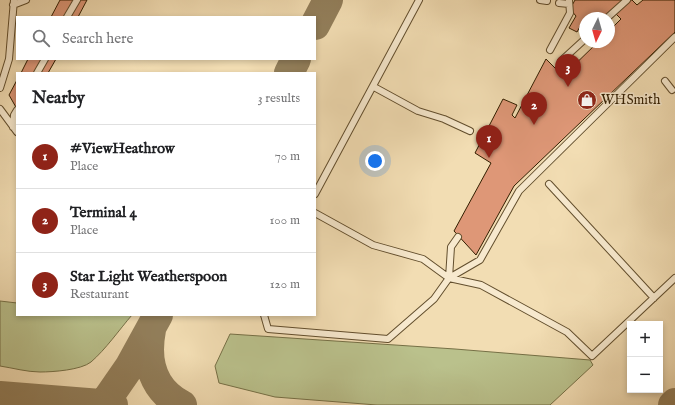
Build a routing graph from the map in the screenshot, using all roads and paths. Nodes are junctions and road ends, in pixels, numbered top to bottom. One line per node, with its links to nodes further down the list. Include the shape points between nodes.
1 (26, 0): 5 (lane)
2 (77, 0): 9 (lane)
3 (419, 0): 25 (lane)
4 (627, 0): 8 (lane)
5 (14, 2): 18 (lane, via 9,59)
6 (569, 2): 7 (lane); 12 (lane, via 570,13)
7 (559, 3)
8 (614, 12)
9 (69, 16)
10 (675, 37): 28 (lane, via 519,191 480,260)
11 (579, 44): 14 (lane)
12 (550, 50)
13 (44, 60): 15 (lane)
14 (561, 61)
15 (38, 72)
16 (665, 80): 19 (lane)
17 (374, 87): 23 (lane, via 418,110)
18 (0, 88)
19 (672, 90)
20 (0, 109): 22 (lane)
21 (16, 112): 22 (lane)
22 (15, 130)
23 (470, 131)
24 (549, 184): 30 (lane)
25 (316, 192)
26 (316, 214): 28 (lane, via 373,245 424,259)
27 (458, 236): 28 (lane, via 451,247)
28 (449, 278): 30 (lane, via 481,285 567,332 592,356); 31 (lane, via 434,299 388,339 268,329)
29 (675, 278): 30 (lane)
30 (654, 298)
31 (264, 316)

